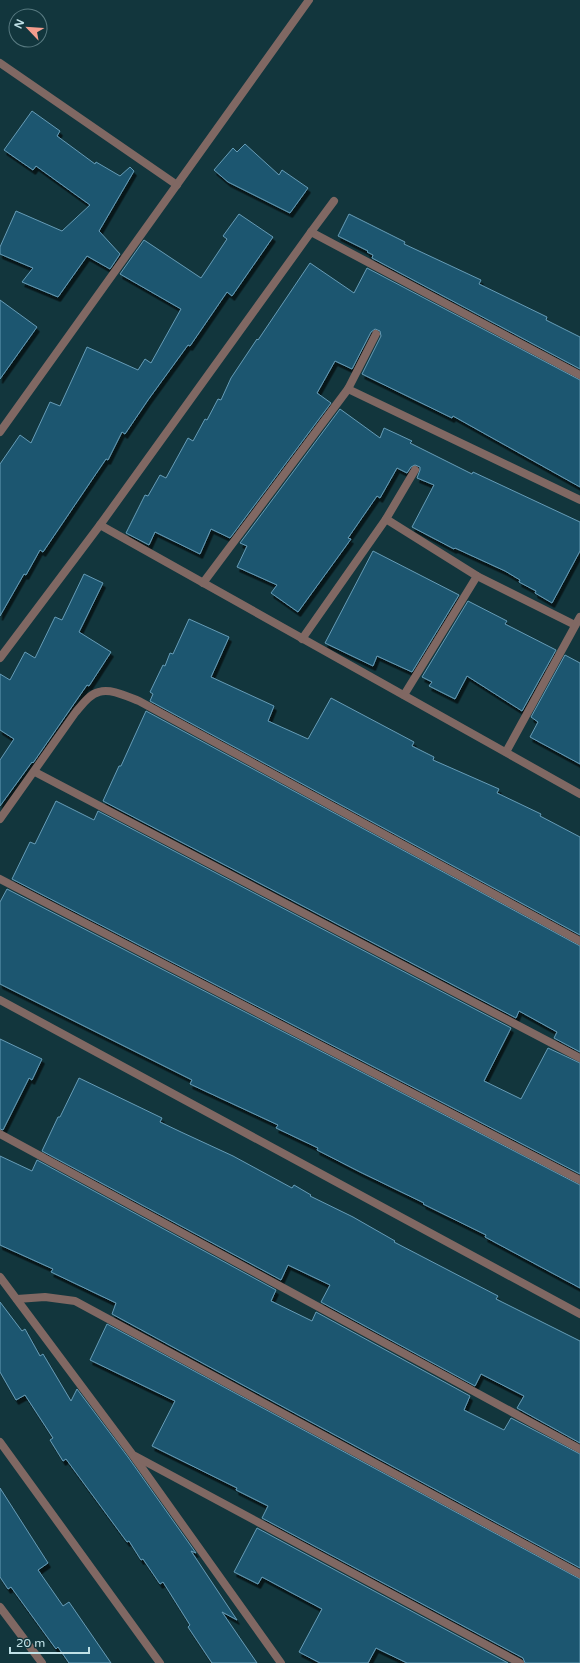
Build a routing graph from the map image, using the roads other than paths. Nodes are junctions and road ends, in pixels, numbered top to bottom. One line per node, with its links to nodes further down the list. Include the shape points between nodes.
1 (309, 0): 3 (street)
2 (0, 63): 3 (street)
3 (177, 185): 9 (street)
4 (334, 202): 5 (street)
5 (311, 232): 7 (street); 13 (street)
6 (376, 334): 8 (street)
7 (580, 375)
8 (348, 389): 11 (street); 15 (street)
9 (0, 432)
10 (415, 470): 12 (street)
11 (580, 500)
12 (386, 519): 14 (street); 18 (street)
13 (100, 525): 15 (street); 19 (street)
14 (477, 576): 17 (street); 20 (street)
15 (203, 583): 18 (street)
16 (580, 617): 17 (street)
17 (575, 625): 21 (street)
18 (302, 638): 20 (street)
19 (0, 658)
20 (404, 695): 21 (street)
21 (506, 752): 23 (street)
22 (34, 772): 24 (street); 26 (street, via 86,700 99,692 117,692 139,701); 28 (street)
23 (580, 794)
24 (0, 819)
25 (0, 878): 30 (street)
26 (580, 940)
27 (0, 1000): 33 (street)
28 (580, 1058)
29 (0, 1134): 35 (street)
30 (580, 1180)
31 (0, 1277): 32 (street)
32 (17, 1299): 36 (street); 37 (street, via 45,1297 75,1301)
33 (580, 1314)
34 (0, 1442): 40 (street)
35 (580, 1449)
36 (132, 1454): 41 (street); 42 (street)
37 (580, 1574)
38 (0, 1607): 39 (street)
39 (42, 1663)
40 (160, 1663)
41 (281, 1663)
42 (520, 1663)

